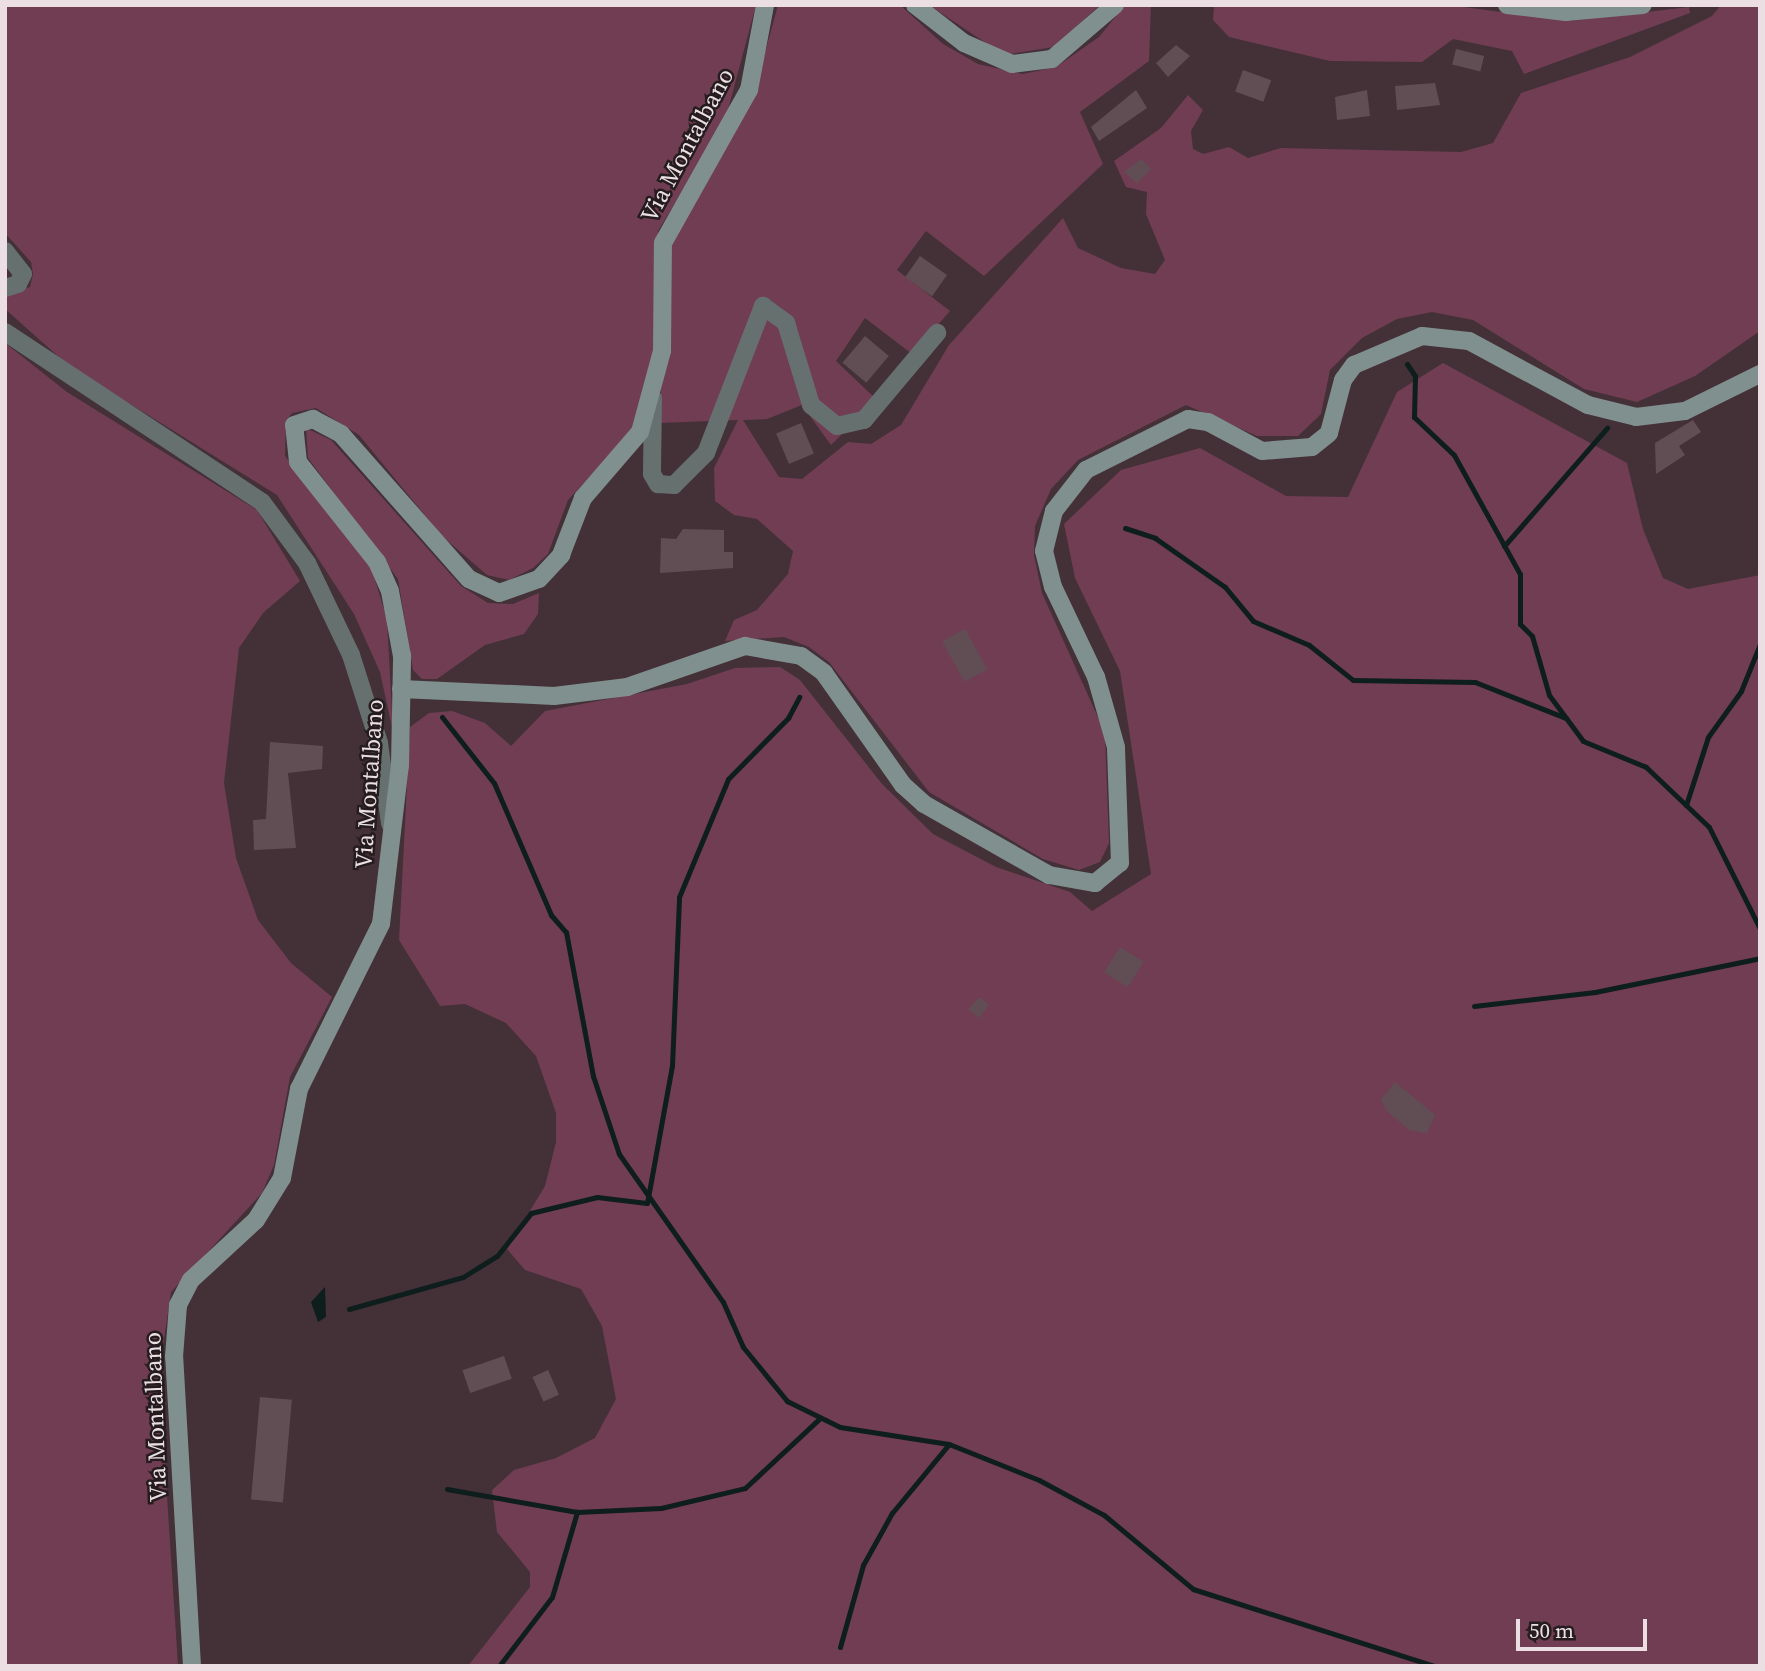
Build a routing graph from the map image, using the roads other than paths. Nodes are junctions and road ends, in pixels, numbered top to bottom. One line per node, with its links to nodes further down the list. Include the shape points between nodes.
1 (765, 5): 11 (street, Via Montalbano, via 749,90 663,243 662,351)
2 (915, 5): 3 (street, via 964,43 1012,64 1052,59)
3 (1115, 5)
4 (1507, 5): 5 (street, via 1566,12)
5 (1643, 5)
6 (5, 251): 7 (street, via 23,274 18,284)
7 (5, 288)
8 (5, 332): 13 (street, via 262,502 307,563 351,655 379,743)
9 (937, 334): 11 (street, Via Montalbano, via 859,424 830,424 811,405 786,323 763,306 706,453 693,473 667,486 652,474)
10 (1760, 374): 12 (street, via 1685,411 1636,417 1588,405 1469,341 1422,336 1354,365 1343,380 1329,433 1312,447 1262,451 1194,418 1158,429 1086,470 1054,511 1044,551 1053,587 1096,677 1116,747 1120,863 1095,883 1049,875 924,804 903,785 824,673 801,656 745,646 627,687 554,696)
11 (653, 392): 12 (street, Via Montalbano, via 635,445 583,498 561,555 539,579 506,593 491,592 444,557 341,434 313,419 294,425 298,463 377,562 390,592)
12 (401, 689): 13 (street, Via Montalbano)
13 (392, 833): 14 (street, Via Montalbano, via 381,924 299,1089 282,1178 257,1220 191,1280 178,1306 174,1357)
14 (192, 1666)

